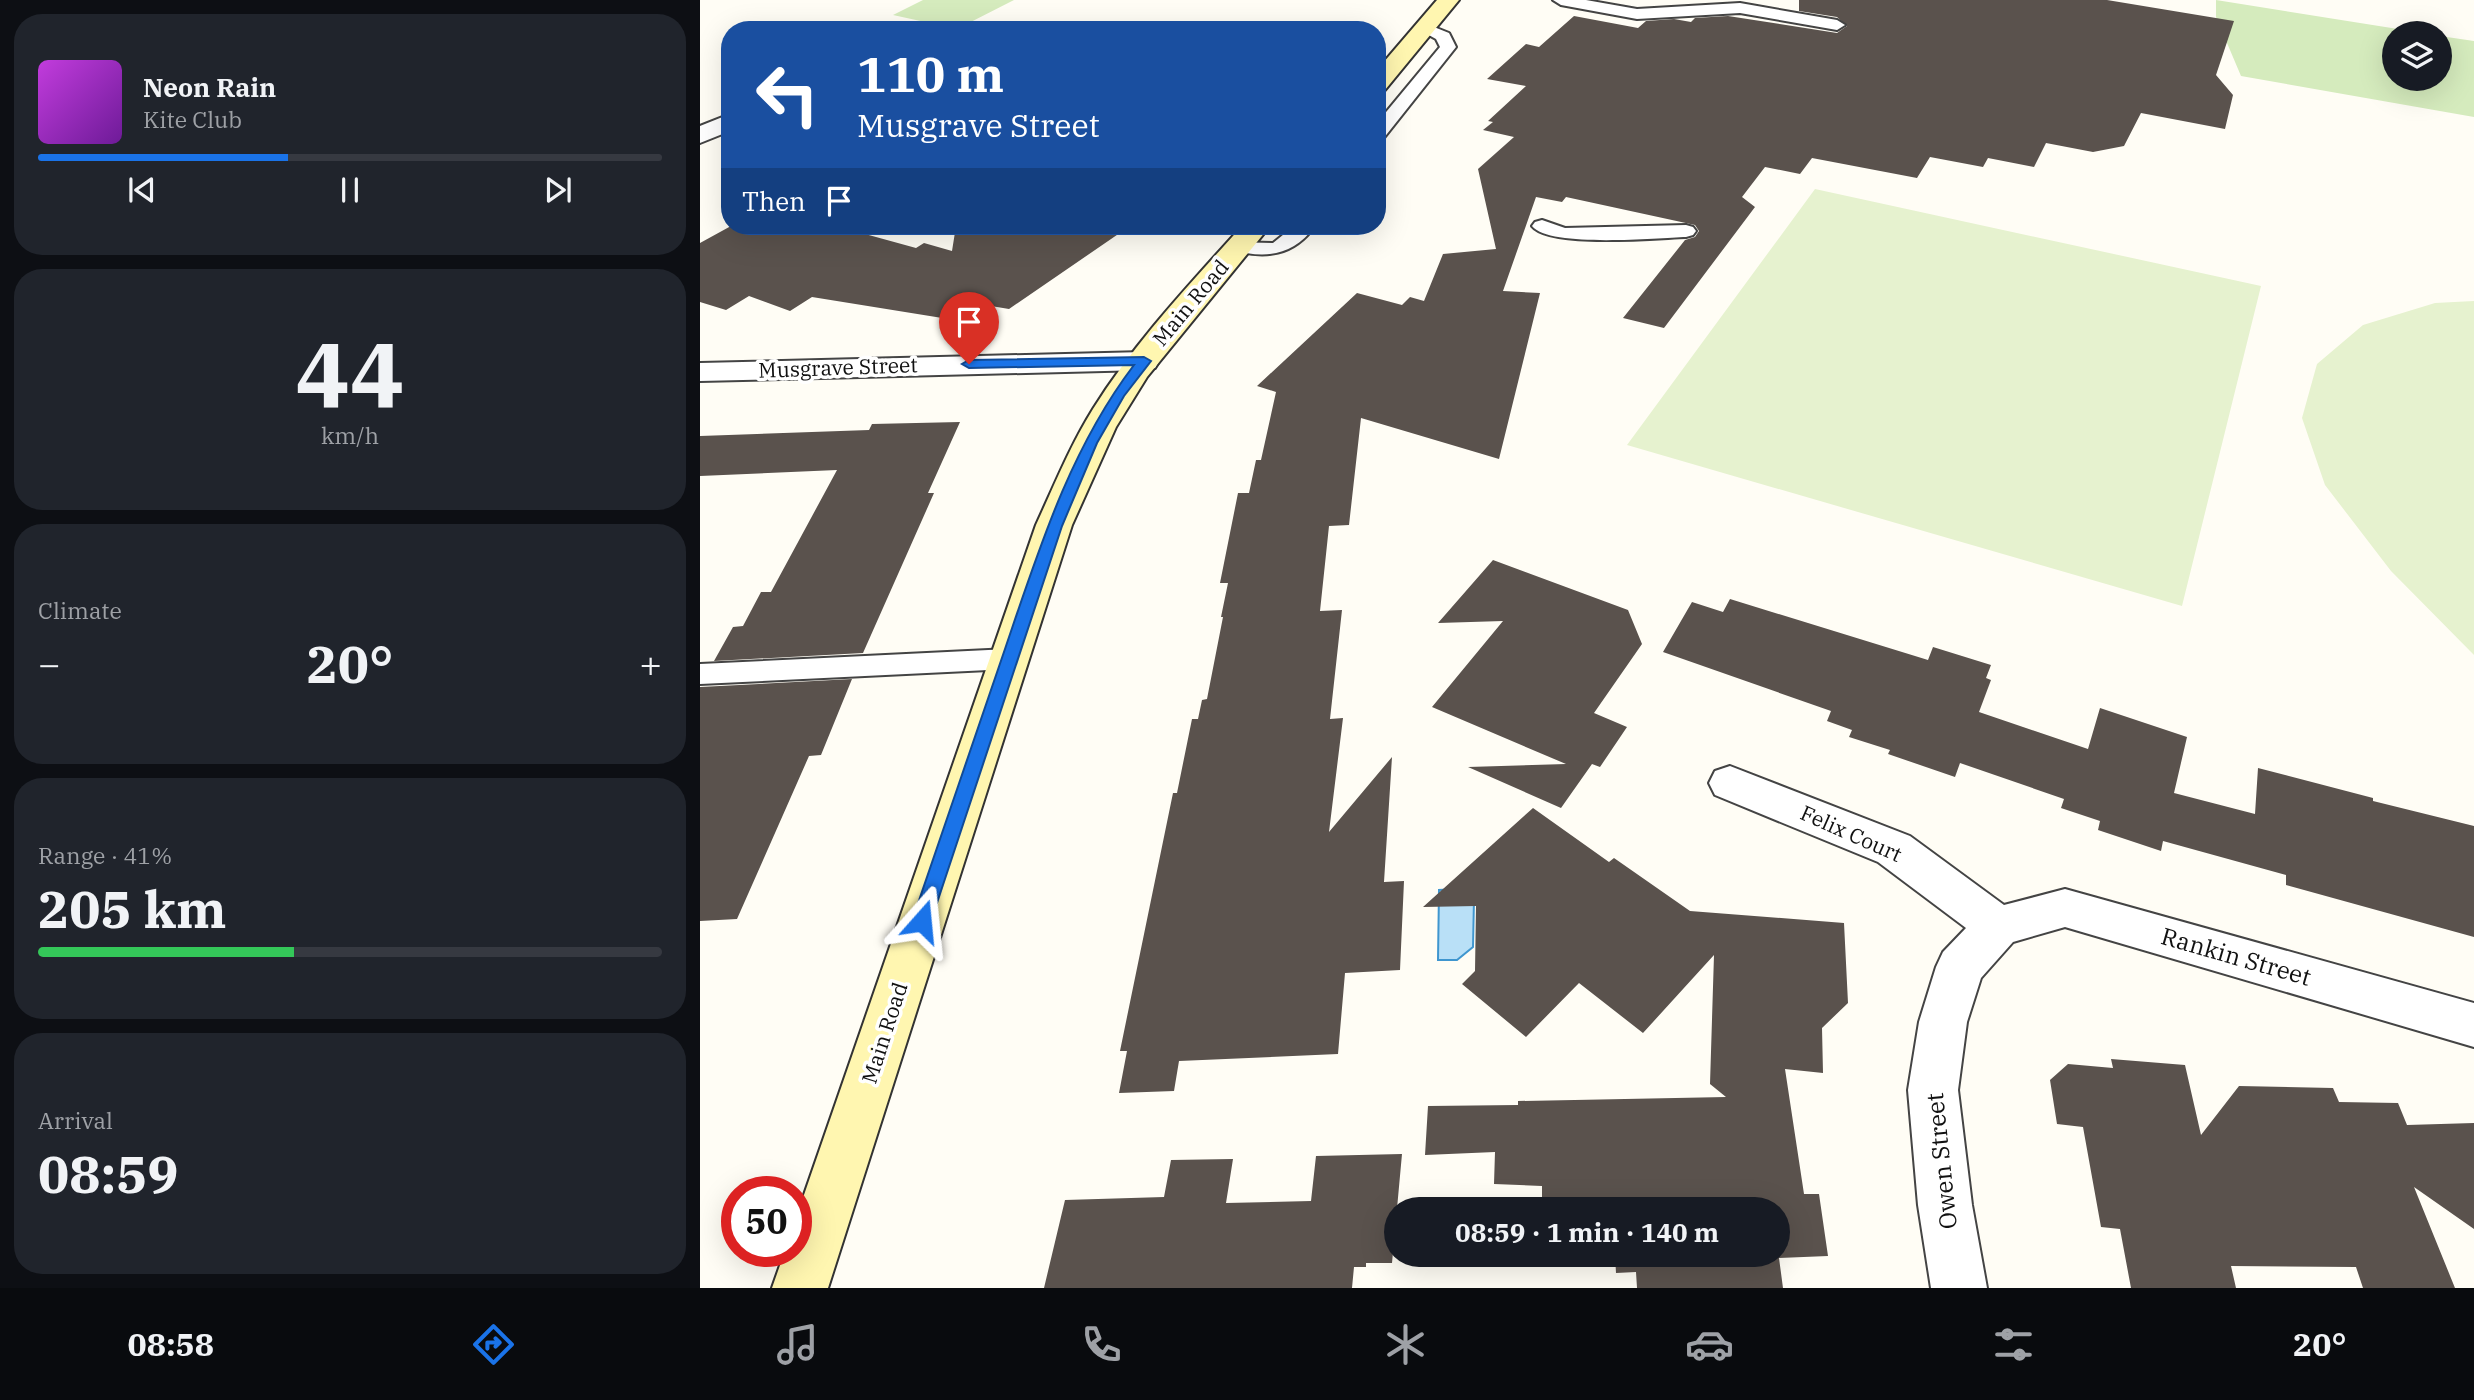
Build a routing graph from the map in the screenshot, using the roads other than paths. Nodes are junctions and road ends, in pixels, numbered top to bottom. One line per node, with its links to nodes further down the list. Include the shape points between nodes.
1 (1561, 0): 3 (lane, via 1637,14 1741,8)
2 (1443, 1): 4 (main road)
3 (1837, 25)
4 (1424, 29): 5 (main road); 6 (lane, via 1443,36 1448,47)
5 (1386, 74)
6 (1386, 124)
7 (721, 126): 8 (street)
8 (700, 136)
9 (1542, 226): 10 (lane, via 1563,234)
10 (1686, 231)
11 (1296, 235): 12 (lane, via 1283,248 1271,250)
12 (1248, 236): 13 (main road, Main Road)
13 (1144, 361): 14 (street, Musgrave Street); 15 (main road, Main Road, via 1090,443 1054,526)
14 (700, 372)
15 (1009, 659): 16 (lane); 20 (main road, Main Road)
16 (700, 674)
17 (1730, 783): 18 (street, Felix Court, via 1894,849)
18 (1998, 926): 19 (street, Rankin Street, via 2065,908); 21 (street, Owen Street, via 1960,967 1943,1022 1933,1090)
19 (2474, 1025)
20 (800, 1288)
21 (1959, 1288)

